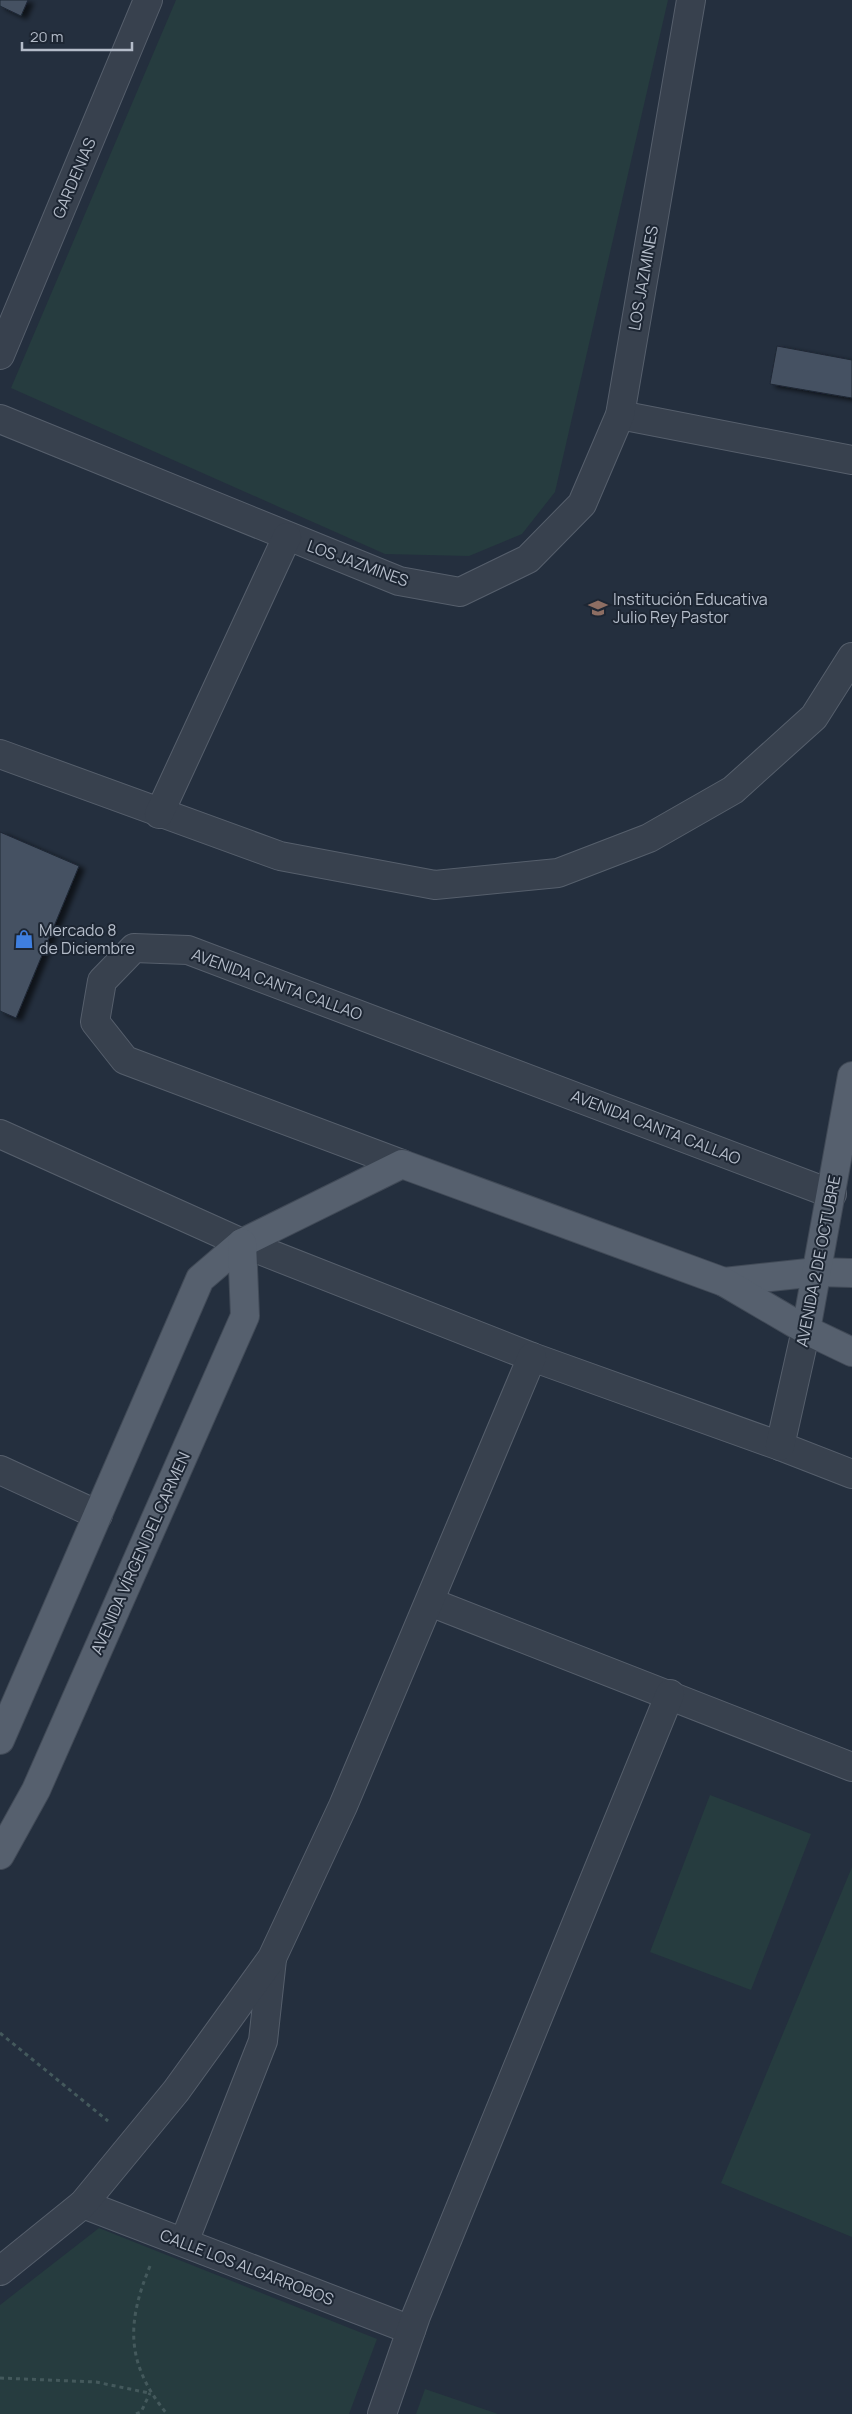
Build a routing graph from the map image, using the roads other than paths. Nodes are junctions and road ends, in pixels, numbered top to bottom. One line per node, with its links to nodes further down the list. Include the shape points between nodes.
1 (148, 0): 3 (street, GARDENIAS)
2 (691, 0): 4 (street, LOS JAZMINES)
3 (0, 355)
4 (620, 415): 6 (street); 7 (street, LOS JAZMINES, via 582,504 528,559 460,592 399,581)
5 (0, 419): 7 (street, LOS JAZMINES)
6 (852, 460)
7 (287, 537): 10 (street)
8 (852, 657): 10 (street, via 814,717 733,790 649,838 558,873 435,885 280,856)
9 (0, 754): 10 (street)
10 (159, 814)
11 (852, 1076): 14 (main road, AVENIDA 2 DE OCTUBRE)
12 (0, 1134): 15 (street)
13 (402, 1164): 14 (street, AVENIDA CANTA CALLAO, via 124,1060 95,1022 102,981 134,948 188,950); 15 (main road); 18 (main road, AVENIDA CANTA CALLAO)
14 (832, 1194): 16 (main road, AVENIDA 2 DE OCTUBRE)
15 (242, 1243): 21 (street); 25 (main road, via 200,1279); 30 (main road, AVENIDA VÍRGEN DEL CARMEN, via 245,1316 36,1790)
16 (817, 1272): 17 (main road, AVENIDA CANTA CALLAO); 18 (main road, AVENIDA CANTA CALLAO); 19 (main road, AVENIDA 2 DE OCTUBRE)
17 (852, 1273)
18 (724, 1282): 19 (main road, AVENIDA CANTA CALLAO)
19 (806, 1330): 20 (main road, AVENIDA CANTA CALLAO); 22 (street, AVENIDA 2 DE OCTUBRE)
20 (852, 1352)
21 (532, 1357): 22 (street); 26 (street)
22 (780, 1446): 24 (street)
23 (0, 1470): 25 (street)
24 (852, 1474)
25 (98, 1515): 28 (main road)
26 (430, 1602): 27 (street); 31 (street, via 343,1806)
27 (670, 1694): 29 (street); 35 (street)
28 (0, 1740)
29 (852, 1768)
30 (0, 1855)
31 (272, 1958): 32 (street, via 176,2090); 33 (street, via 263,2040)
32 (83, 2204): 33 (street, CALLE LOS ALGARROBOS); 34 (street)
33 (184, 2242): 35 (street, CALLE LOS ALGARROBOS)
34 (0, 2271)
35 (411, 2330): 36 (street)
36 (382, 2414)

